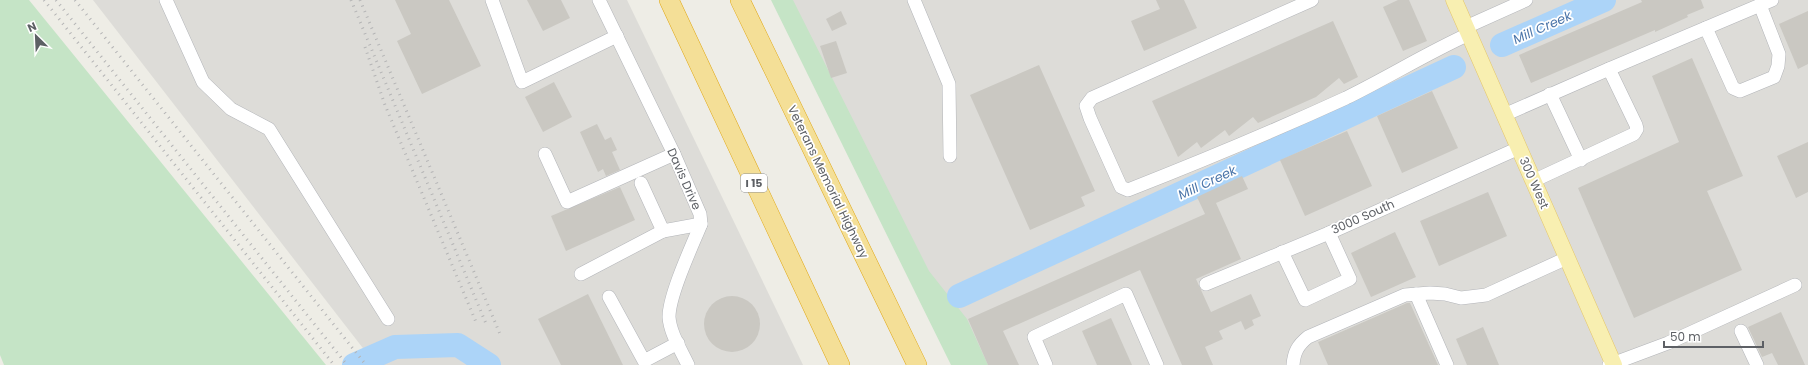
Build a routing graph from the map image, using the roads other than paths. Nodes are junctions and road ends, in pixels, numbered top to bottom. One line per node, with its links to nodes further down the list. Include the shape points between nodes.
1 (166, 0): 35 (street, via 203,82 231,109 269,129)
2 (492, 0): 14 (street, via 522,82)
3 (599, 0): 14 (street, Davis Drive)
4 (669, 0): 41 (highway, I 15)
5 (740, 0): 38 (highway, Veterans Memorial Highway)
6 (914, 0): 21 (street, via 949,84)
7 (1312, 0): 13 (street, via 1092,98 1086,106 1121,187 1128,190 1214,157 1346,97 1405,67)
8 (1454, 0): 13 (main road, 300 West)
9 (1526, 0): 11 (street)
10 (1766, 2): 12 (street); 12 (street, via 1779,54 1774,77 1740,91 1733,88)
11 (1502, 5): 13 (street)
12 (1706, 28): 15 (street)
13 (1468, 30): 17 (main road, 300 West)
14 (617, 36): 20 (street, Davis Drive)
15 (1609, 68): 16 (street); 22 (street, via 1636,130 1634,134)
16 (1550, 94): 17 (street); 22 (street)
17 (1504, 115): 18 (main road, 300 West)
18 (1519, 148): 23 (main road, 300 West); 27 (street, 3000 South)
19 (545, 154): 20 (street, via 567,202)
20 (674, 154): 25 (street, Davis Drive, via 697,204)
21 (950, 156)
22 (1581, 160): 23 (street)
23 (1533, 181): 29 (main road, 300 West)
24 (641, 183): 26 (street)
25 (701, 224): 26 (street); 37 (street, Davis Drive, via 673,296 669,316)
26 (663, 231): 30 (street)
27 (1328, 233): 28 (street, 3000 South); 28 (street, via 1350,279 1305,300)
28 (1282, 252): 31 (street, 3000 South)
29 (1567, 258): 33 (street, via 1486,295 1461,298 1445,294); 39 (main road, 300 West)
30 (581, 274)
31 (1206, 284)
32 (1795, 285): 39 (street, via 1668,343)
33 (1416, 294): 44 (street, via 1405,295 1308,337 1295,351); 45 (street)
34 (609, 297): 37 (street, via 644,362)
35 (388, 319)
36 (1741, 331): 46 (street)
37 (678, 343): 40 (street, Davis Drive)
38 (916, 363)
39 (1612, 364)
40 (688, 365)
41 (840, 365)
42 (1046, 365): 43 (street, via 1034,337 1126,294)
43 (1157, 365)
44 (1293, 365)
45 (1447, 365)
46 (1757, 365)

